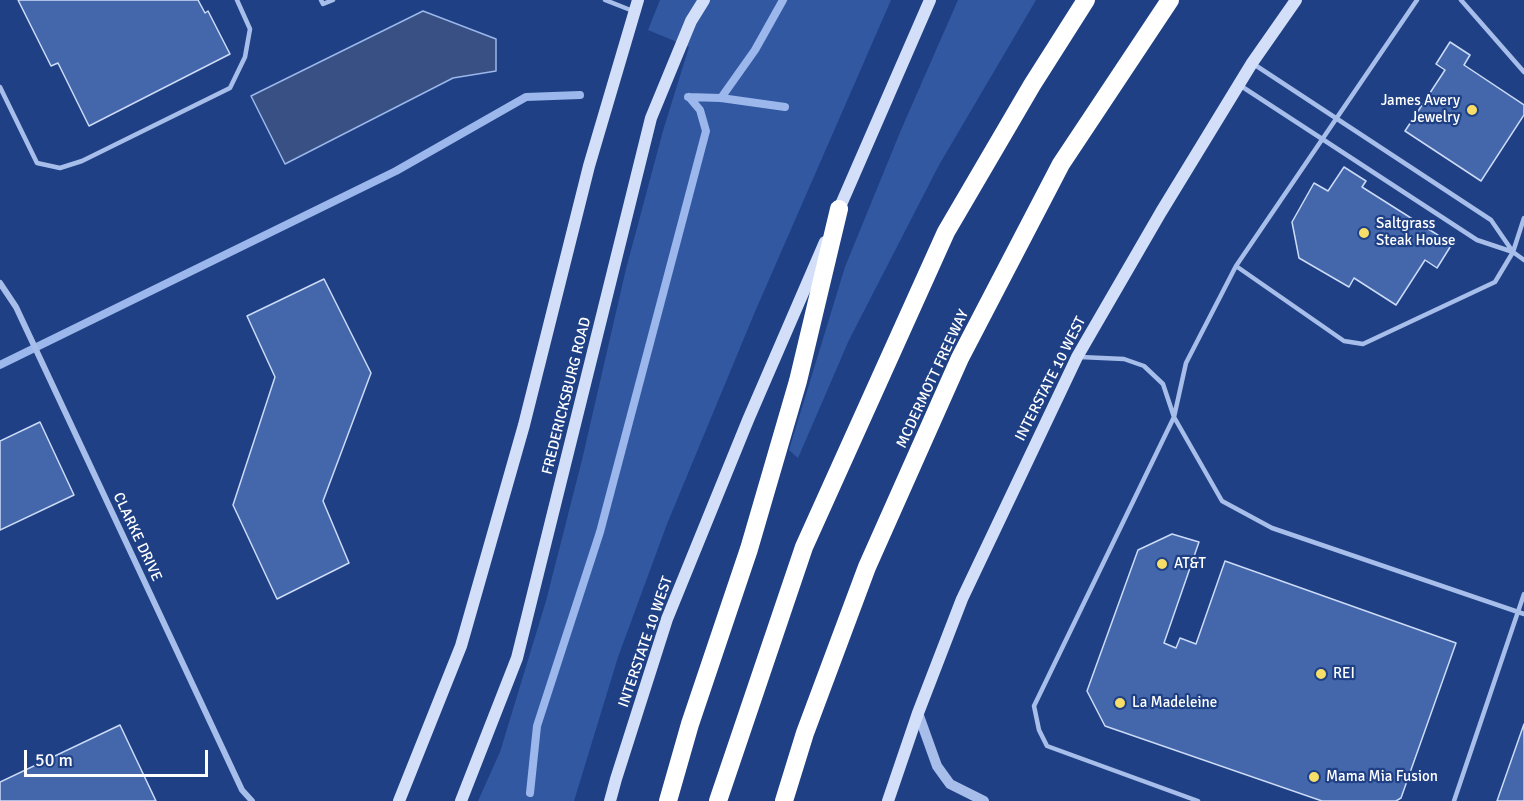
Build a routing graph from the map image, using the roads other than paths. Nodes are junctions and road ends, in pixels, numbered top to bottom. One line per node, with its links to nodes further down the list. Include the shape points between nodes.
1 (237, 0): 16 (lane, via 250,29 245,57 230,88 82,161 60,168 37,163)
2 (321, 0): 3 (lane, via 323,4)
3 (333, 0)
4 (605, 0): 12 (lane)
5 (704, 0): 32 (main road, FREDERICKSBURG ROAD, via 691,21 651,118 517,657)
6 (930, 0): 19 (main road, INTERSTATE 10 WEST)
7 (1086, 0): 35 (highway, via 946,232 804,547)
8 (1170, 0): 36 (highway, MCDERMOTT FREEWAY, via 1062,164 960,358 867,567)
9 (1296, 0): 13 (main road, INTERSTATE 10 WEST)
10 (1417, 0): 17 (lane)
11 (1461, 0): 14 (lane)
12 (636, 5): 31 (main road, via 461,646)
13 (1252, 63): 15 (main road, INTERSTATE 10 WEST); 17 (lane)
14 (1524, 72)
15 (1240, 85): 18 (lane); 25 (main road, INTERSTATE 10 WEST, via 1155,220)
16 (0, 87)
17 (1336, 119): 18 (lane); 21 (lane, via 1491,220)
18 (1322, 139): 21 (lane, via 1477,240); 23 (lane)
19 (839, 209): 33 (main road, INTERSTATE 10 WEST, via 667,619); 34 (highway, via 798,381)
20 (1524, 218): 21 (lane)
21 (1513, 252): 22 (lane); 23 (lane, via 1495,282 1363,344 1344,341)
22 (1524, 260)
23 (1236, 266): 26 (lane, via 1186,363)
24 (0, 283): 30 (street, CLARKE DRIVE, via 16,307 242,790)
25 (1077, 357): 26 (lane, via 1124,359 1143,366 1163,384); 29 (main road, INTERSTATE 10 WEST, via 962,599)
26 (1174, 417): 28 (lane, via 1222,501 1272,528); 39 (lane, via 1034,706 1047,746)
27 (1524, 594): 28 (lane)
28 (1521, 614): 40 (lane)
29 (918, 713): 37 (main road, INTERSTATE 10 WEST); 38 (street, via 937,766 950,784)
30 (252, 801)
31 (399, 801)
32 (461, 801)
33 (610, 801)
34 (668, 801)
35 (718, 801)
36 (784, 801)
37 (888, 801)
38 (984, 801)
39 (1198, 801)
40 (1454, 801)

